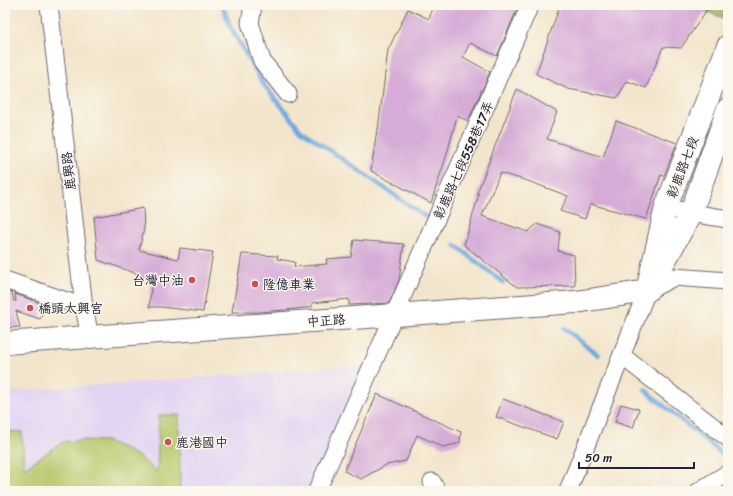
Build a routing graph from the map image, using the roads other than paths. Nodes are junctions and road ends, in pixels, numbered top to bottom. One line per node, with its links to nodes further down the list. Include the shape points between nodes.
1 (49, 5): 13 (street, 鹿興路)
2 (253, 5): 5 (street, via 250,23 262,61)
3 (530, 5): 14 (street, 彰鹿路七段558巷17弄)
4 (728, 46): 7 (main road, 彰鹿路七段)
5 (288, 94)
6 (728, 109): 8 (main road, 彰鹿路七段)
7 (666, 207): 8 (street); 12 (main road, 彰鹿路七段)
8 (691, 213): 9 (street); 12 (main road, 彰鹿路七段)
9 (728, 219)
10 (5, 280): 13 (street)
11 (728, 280): 12 (street, via 674,277)
12 (647, 291): 14 (main road, 中正路, via 576,302); 17 (street, 彰鹿路七段)
13 (84, 307): 15 (street, 鹿興路)
14 (395, 315): 15 (main road, 中正路); 20 (street, 彰鹿路七段558巷17弄)
15 (90, 337): 16 (main road, 中正路)
16 (5, 343)
17 (622, 356): 18 (street); 21 (street, 彰鹿路七段)
18 (728, 438)
19 (727, 475): 22 (street)
20 (317, 491)
21 (568, 491)
22 (699, 491)

